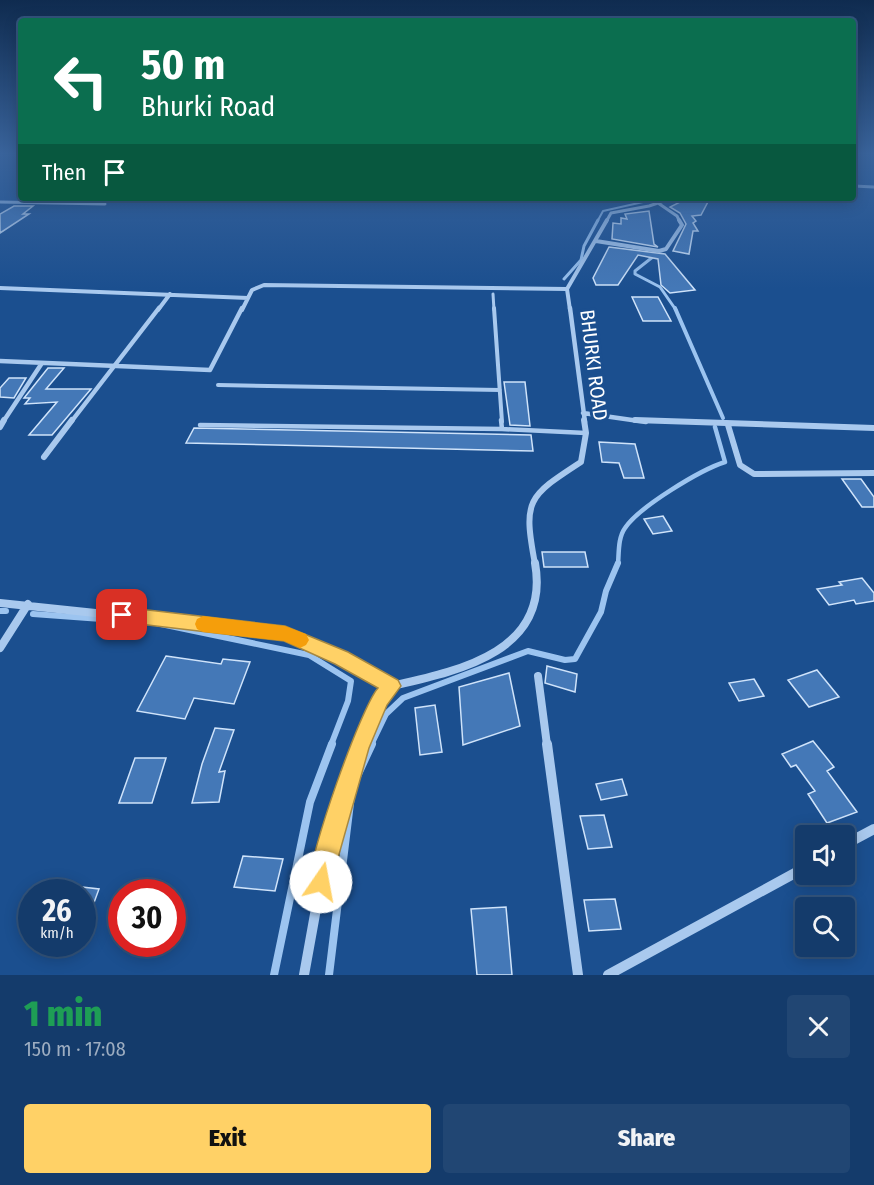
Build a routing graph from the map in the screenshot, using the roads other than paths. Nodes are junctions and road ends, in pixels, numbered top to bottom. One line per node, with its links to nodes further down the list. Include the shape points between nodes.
1 (664, 201): 3 (street, BHURKI ROAD)
2 (0, 202): 4 (street)
3 (658, 203): 5 (street, BHURKI ROAD, via 611,213); 5 (street, via 677,216 682,225 666,249)
4 (105, 204)
5 (596, 241): 7 (street, BHURKI ROAD)
6 (0, 288): 8 (street)
7 (567, 289): 10 (street, via 264,285 254,288); 16 (street, BHURKI ROAD)
8 (170, 294): 10 (street); 13 (street)
9 (493, 294): 15 (lane)
10 (248, 298): 13 (street, via 210,370)
11 (0, 361): 12 (street)
12 (42, 363): 13 (street); 19 (street)
13 (114, 366): 23 (street)
14 (218, 385): 15 (lane)
15 (500, 390): 21 (lane)
16 (583, 413): 18 (street, via 648,422); 22 (street, BHURKI ROAD)
17 (200, 425): 21 (lane)
18 (728, 425): 20 (street); 24 (street, via 740,465 754,474)
19 (0, 427)
20 (874, 428)
21 (502, 429): 22 (lane)
22 (586, 433): 29 (street, BHURKI ROAD, via 581,462 541,490 530,507 537,578 532,615 517,638 497,652 449,673)
23 (44, 457)
24 (874, 472)
25 (0, 603): 26 (street)
26 (28, 604): 27 (street); 29 (street, via 285,633)
27 (0, 648)
28 (538, 676): 34 (street)
29 (392, 686): 33 (street, via 381,699 359,746 325,859)
30 (874, 829): 31 (street)
31 (855, 839)
32 (795, 873): 35 (street)
33 (304, 975)
34 (578, 975)
35 (608, 975)

